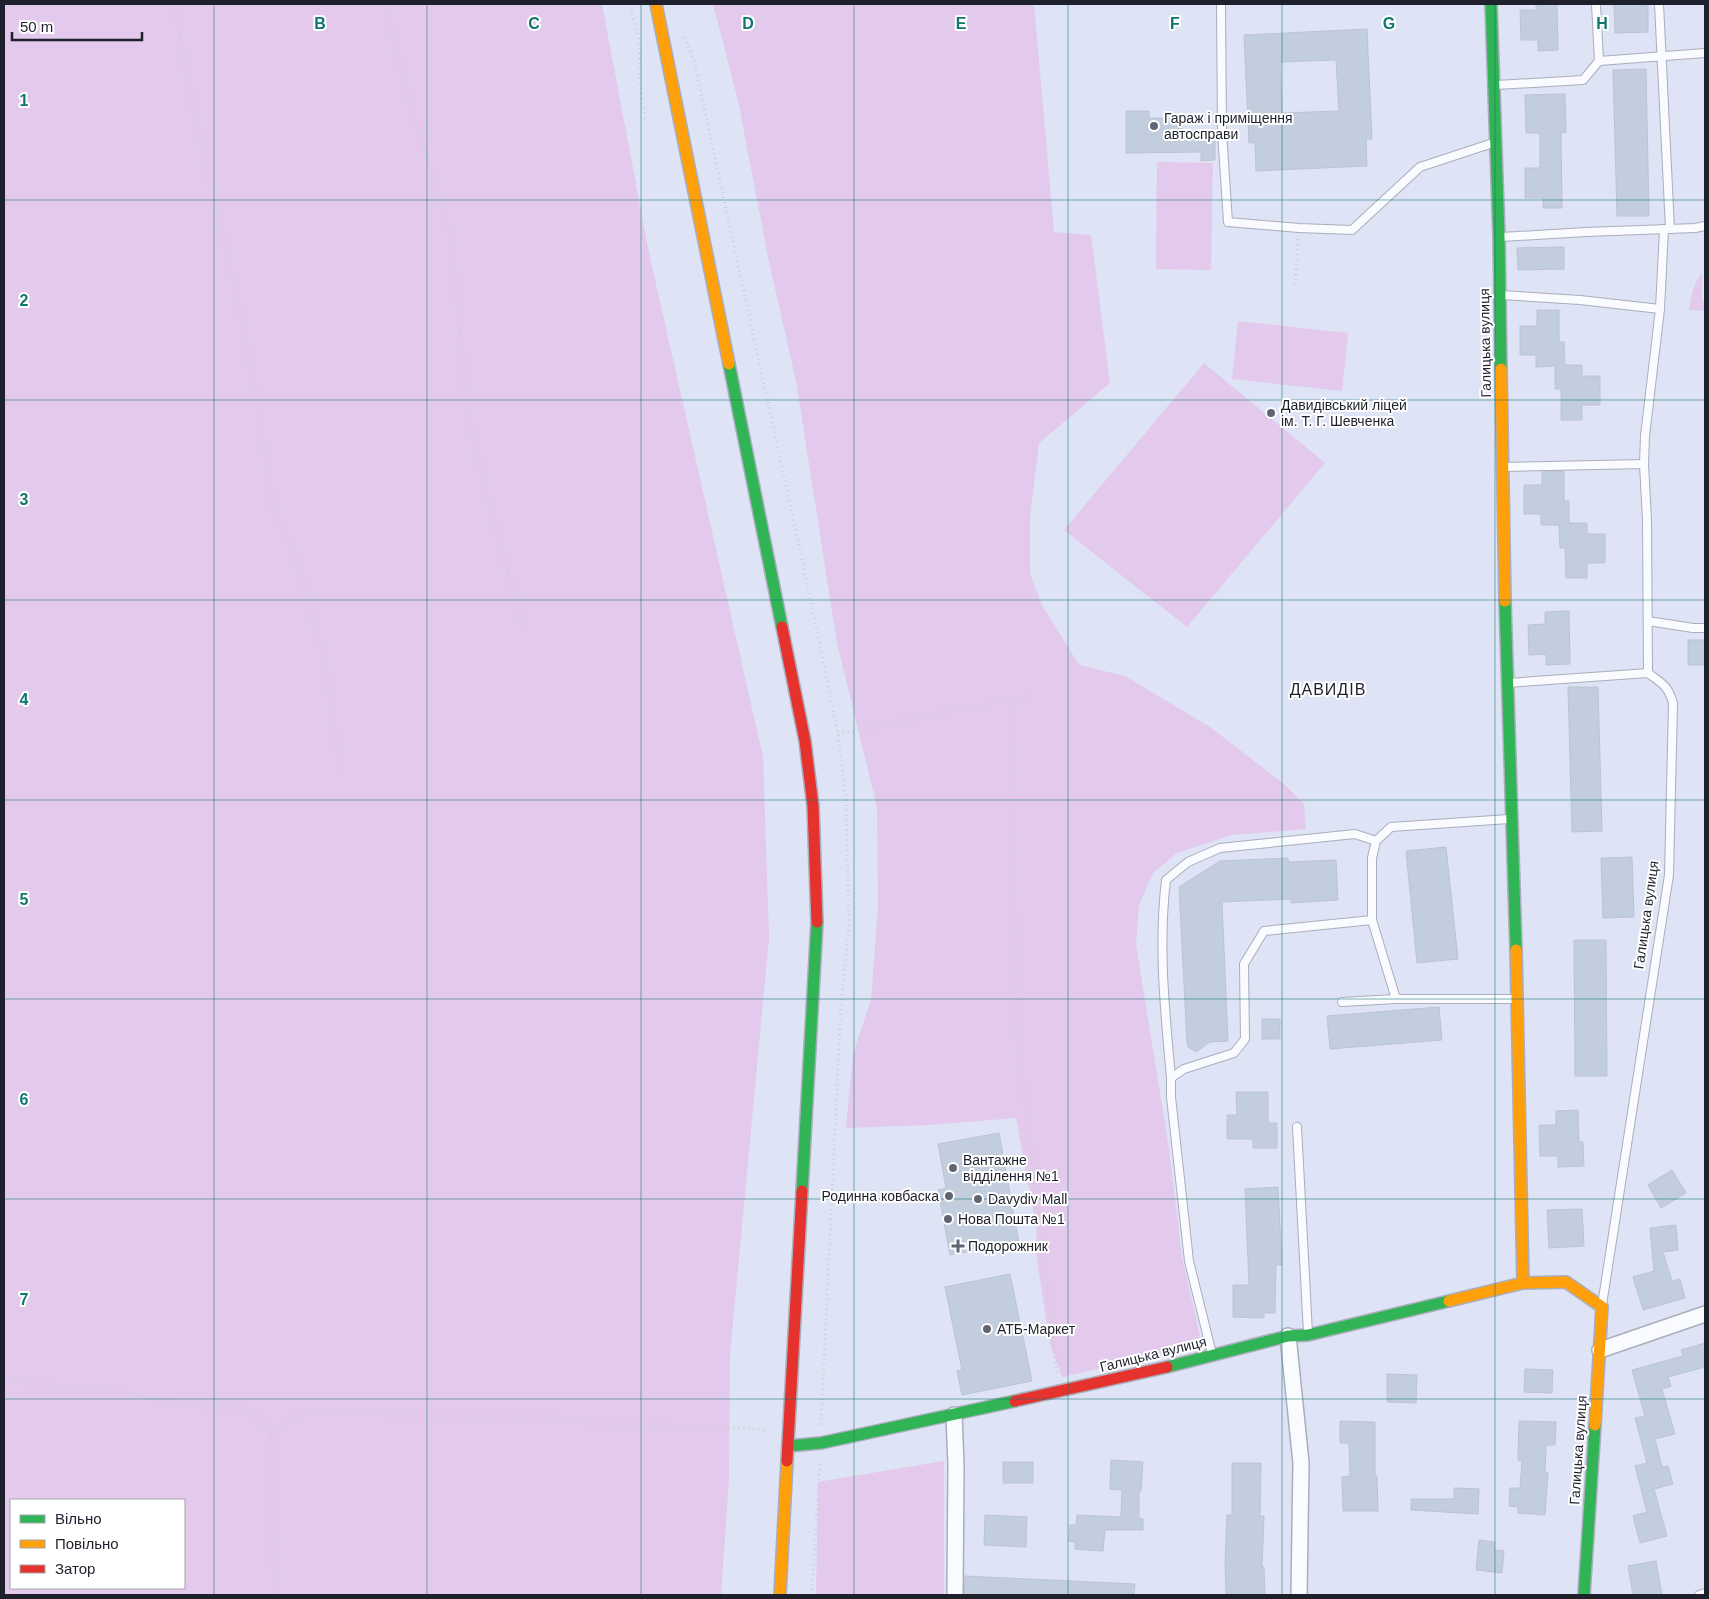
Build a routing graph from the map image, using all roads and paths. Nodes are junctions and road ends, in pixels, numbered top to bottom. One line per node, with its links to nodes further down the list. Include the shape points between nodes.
1 (174, 4): 32 (path, via 195,116 238,296 273,505 302,576 325,661)
2 (385, 4): 26 (path, via 411,107 451,235 468,417)
3 (630, 4): 13 (path, via 638,41)
4 (656, 4): 51 (street, via 805,741 813,806 817,920)
5 (1221, 4): 16 (lane, via 1222,132 1228,222)
6 (1491, 4): 12 (street, Галицька вулиця)
7 (1596, 4): 11 (lane)
8 (1659, 4): 10 (lane)
9 (1705, 53): 10 (lane)
10 (1662, 56): 11 (lane); 17 (lane)
11 (1599, 61): 12 (lane, via 1583,80)
12 (1494, 85): 14 (street, Галицька вулиця)
13 (646, 122)
14 (1496, 142): 16 (lane, via 1420,167 1352,230); 18 (street, Галицька вулиця)
15 (1705, 226): 17 (lane)
16 (1298, 228): 19 (path)
17 (1667, 229): 18 (lane); 21 (lane)
18 (1499, 237): 20 (street, Галицька вулиця)
19 (1295, 285)
20 (1500, 295): 21 (lane); 23 (street, Галицька вулиця)
21 (1660, 309): 22 (lane)
22 (1644, 464): 23 (lane); 24 (lane)
23 (1502, 467): 28 (street, Галицька вулиця)
24 (1648, 622): 25 (lane); 27 (lane)
25 (1705, 628)
26 (524, 630)
27 (1648, 673): 28 (lane); 42 (lane, Галицька вулиця, via 1664,684 1673,703 1669,875)
28 (1508, 683): 33 (street, Галицька вулиця)
29 (1033, 695): 30 (path)
30 (1010, 699): 31 (path); 49 (path, via 1017,1032)
31 (838, 734)
32 (342, 772)
33 (1511, 819): 34 (lane, via 1391,827); 37 (street, Галицька вулиця)
34 (1376, 841): 35 (lane, via 1372,858); 39 (lane, via 1354,834 1220,848 1188,862 1166,880 1162,985)
35 (1372, 920): 36 (lane); 39 (lane, via 1264,931 1244,964 1245,1039 1234,1053 1184,1069)
36 (1396, 999): 37 (lane); 38 (lane)
37 (1518, 999): 41 (street, Галицька вулиця)
38 (1342, 1002)
39 (1171, 1078): 47 (lane, via 1189,1260)
40 (1297, 1127): 44 (lane)
41 (1523, 1283): 42 (street, Галицька вулиця, via 1566,1282); 44 (street, Галицька вулиця)
42 (1602, 1307): 46 (street, Галицька вулиця)
43 (1705, 1314): 46 (street)
44 (1308, 1335): 45 (street, Галицька вулиця)
45 (1288, 1336): 47 (street, Галицька вулиця); 58 (street, via 1301,1463)
46 (1600, 1350): 59 (street, Галицька вулиця)
47 (1212, 1356): 49 (street, Галицька вулиця)
48 (4, 1378): 52 (path, via 126,1393 205,1408 241,1406 261,1418)
49 (1060, 1392): 50 (street, Галицька вулиця)
50 (954, 1415): 53 (street, Галицька вулиця, via 821,1443); 57 (street)
51 (789, 1430): 52 (path, via 593,1424 552,1417 303,1412); 53 (street)
52 (271, 1434): 55 (path)
53 (788, 1446): 56 (street)
54 (1705, 1593): 60 (lane)
55 (274, 1595)
56 (780, 1595)
57 (956, 1595)
58 (1299, 1595)
59 (1584, 1595)
60 (1699, 1595)

